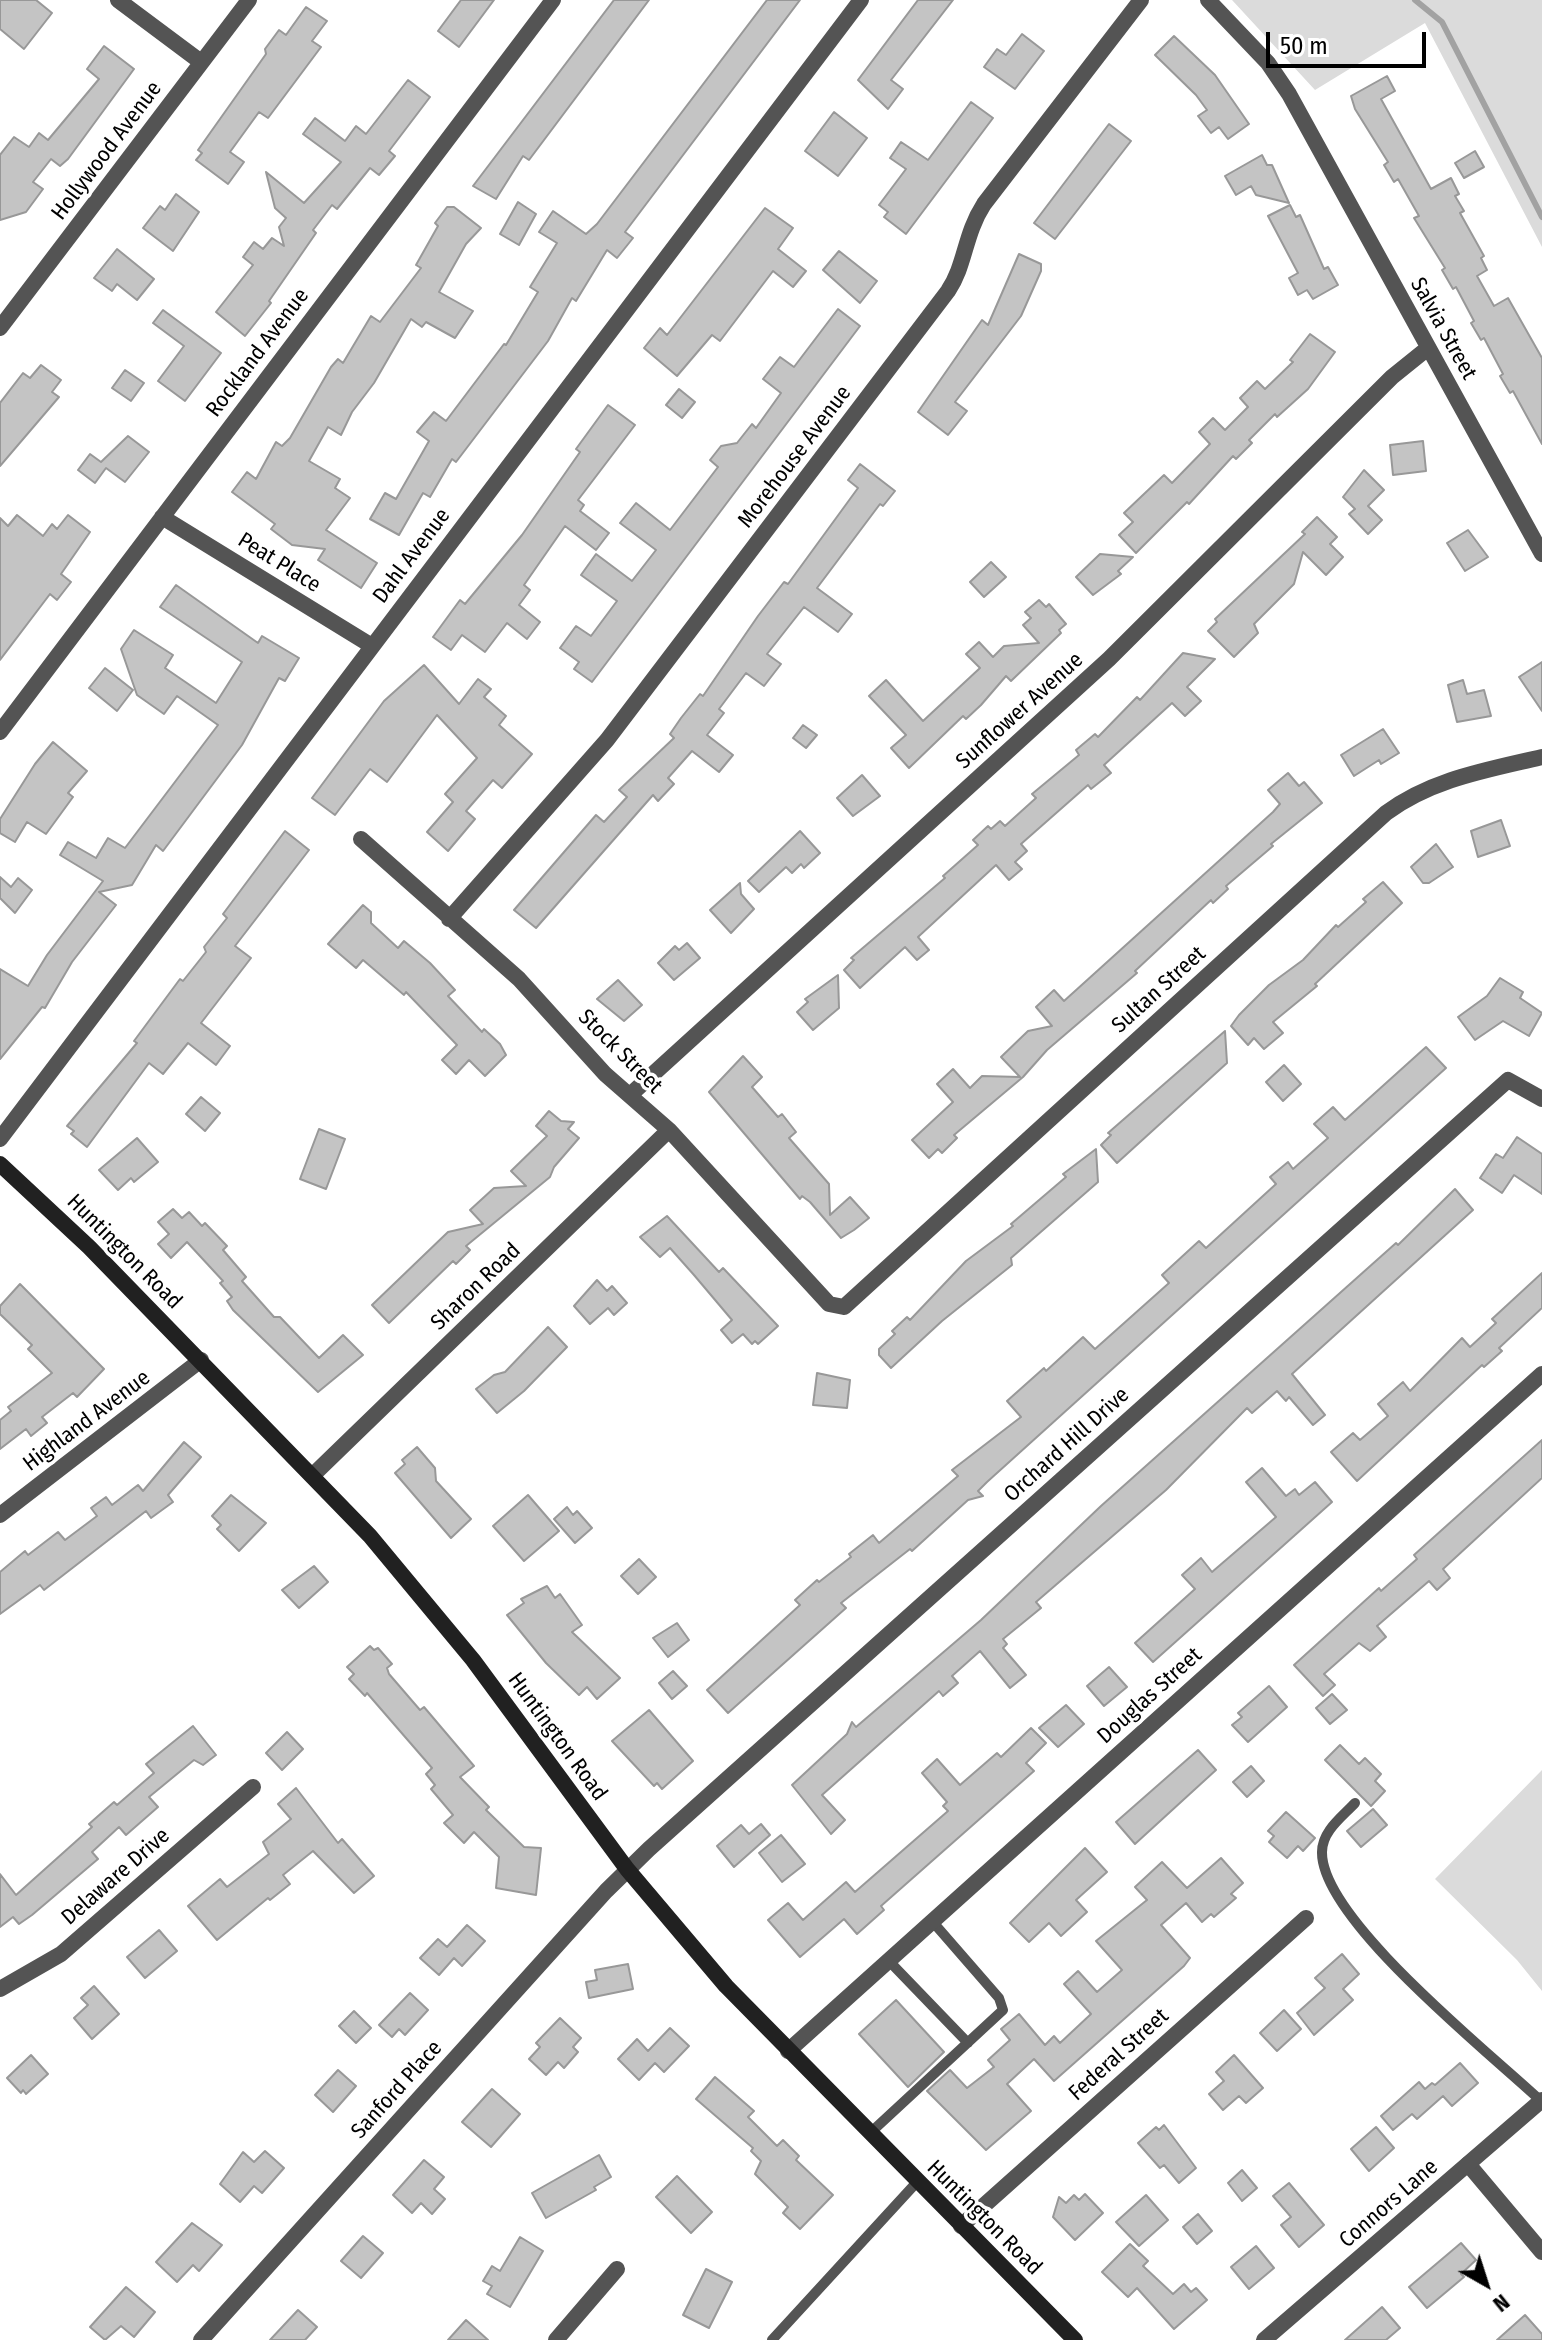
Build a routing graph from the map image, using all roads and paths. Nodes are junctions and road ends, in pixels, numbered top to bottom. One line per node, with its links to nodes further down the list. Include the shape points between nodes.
1 (118, 0): 7 (street)
2 (249, 0): 7 (street, Hollywood Avenue)
3 (553, 0): 10 (street, Rockland Avenue)
4 (861, 0): 12 (street, Dahl Avenue)
5 (1141, 0): 16 (street, Morehouse Avenue, via 984,204 967,236 959,275 939,304 607,740)
6 (1208, 0): 9 (street, Salvia Street, via 1268,63)
7 (201, 62): 8 (street, Hollywood Avenue)
8 (0, 328)
9 (1428, 348): 11 (street, Salvia Street); 17 (street, Sunflower Avenue, via 1392,377 1109,659)
10 (162, 517): 12 (street, Peat Place); 13 (street, Rockland Avenue)
11 (1542, 554)
12 (372, 646): 20 (street, Dahl Avenue)
13 (0, 732)
14 (1542, 757): 22 (street, Sultan Street, via 1451,779 1386,813 852,1300)
15 (361, 839): 16 (street, Stock Street)
16 (449, 919): 17 (street, Stock Street, via 519,979)
17 (630, 1095): 19 (street, Stock Street)
18 (1542, 1099): 29 (street, Orchard Hill Drive, via 1508,1080)
19 (669, 1130): 22 (street, Stock Street); 25 (street, Sharon Road)
20 (0, 1139)
21 (0, 1164): 23 (main road, Huntington Road)
22 (836, 1307)
23 (201, 1360): 25 (main road, Huntington Road); 26 (street, Highland Avenue)
24 (1542, 1374): 31 (street, Douglas Street)
25 (313, 1475): 29 (main road, Huntington Road, via 422,1595)
26 (0, 1515)
27 (253, 1787): 33 (street, Delaware Drive, via 61,1954)
28 (1355, 1803): 36 (lane, via 1323,1842 1323,1865 1337,1901 1379,1951)
29 (627, 1869): 35 (main road, Huntington Road); 43 (street, Sanford Place)
30 (1306, 1918): 40 (street, Federal Street)
31 (932, 1921): 32 (street, Douglas Street); 34 (lane, via 999,1998 1003,2010)
32 (888, 1960): 34 (lane); 35 (street, Douglas Street)
33 (0, 1989)
34 (968, 2043): 37 (lane)
35 (788, 2051): 37 (main road, Huntington Road)
36 (1542, 2101): 38 (street, Connors Lane)
37 (869, 2134): 39 (main road, Huntington Road)
38 (1468, 2164): 41 (street); 47 (street, Connors Lane)
39 (917, 2182): 40 (main road, Huntington Road); 45 (lane)
40 (961, 2226): 46 (main road, Huntington Road)
41 (1542, 2252)
42 (617, 2269): 44 (street)
43 (201, 2340)
44 (556, 2340)
45 (772, 2340)
46 (1075, 2340)
47 (1264, 2340)

